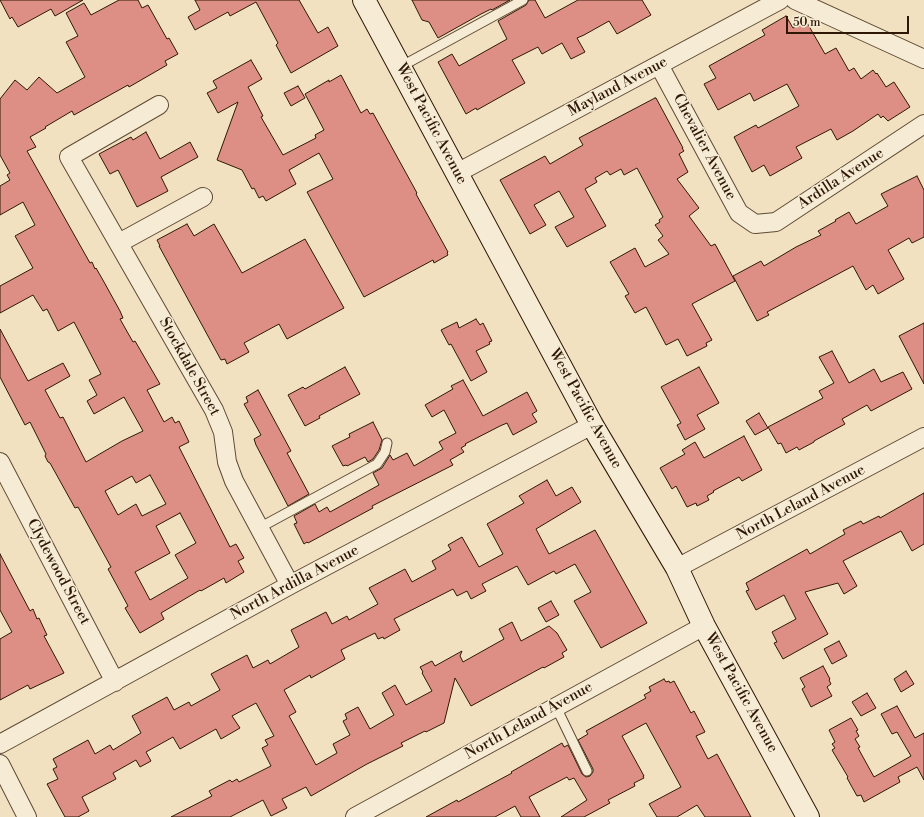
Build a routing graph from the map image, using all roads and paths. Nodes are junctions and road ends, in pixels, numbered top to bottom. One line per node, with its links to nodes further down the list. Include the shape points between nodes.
1 (364, 0): 7 (street, West Pacific Avenue)
2 (523, 0): 7 (lane)
3 (780, 0): 6 (street, Mayland Avenue)
4 (795, 0): 5 (street)
5 (924, 60)
6 (660, 65): 10 (street, Mayland Avenue); 12 (street, Chevalier Avenue, via 739,213)
7 (400, 68): 10 (street, West Pacific Avenue)
8 (158, 105): 13 (street, Stockdale Street, via 69,157)
9 (924, 124): 12 (street, Ardilla Avenue, via 776,222)
10 (457, 173): 14 (street, West Pacific Avenue)
11 (203, 197): 13 (street)
12 (755, 224)
13 (119, 242): 18 (street, Stockdale Street, via 214,410 223,432 227,462 234,481)
14 (592, 425): 19 (street, West Pacific Avenue); 20 (street, North Ardilla Avenue)
15 (924, 437): 19 (street, North Leland Avenue)
16 (387, 443): 18 (lane, via 385,452 376,464)
17 (0, 462): 22 (street, Clydewood Street)
18 (259, 528): 20 (street, Stockdale Street)
19 (677, 568): 21 (street, West Pacific Avenue)
20 (290, 585): 22 (street, North Ardilla Avenue)
21 (704, 626): 23 (street, North Leland Avenue); 29 (street, West Pacific Avenue)
22 (115, 682): 24 (street, North Ardilla Avenue)
23 (556, 706): 26 (lane); 28 (street, North Leland Avenue)
24 (0, 744)
25 (0, 764): 27 (street)
26 (587, 770)
27 (27, 817)
28 (355, 817)
29 (808, 817)

